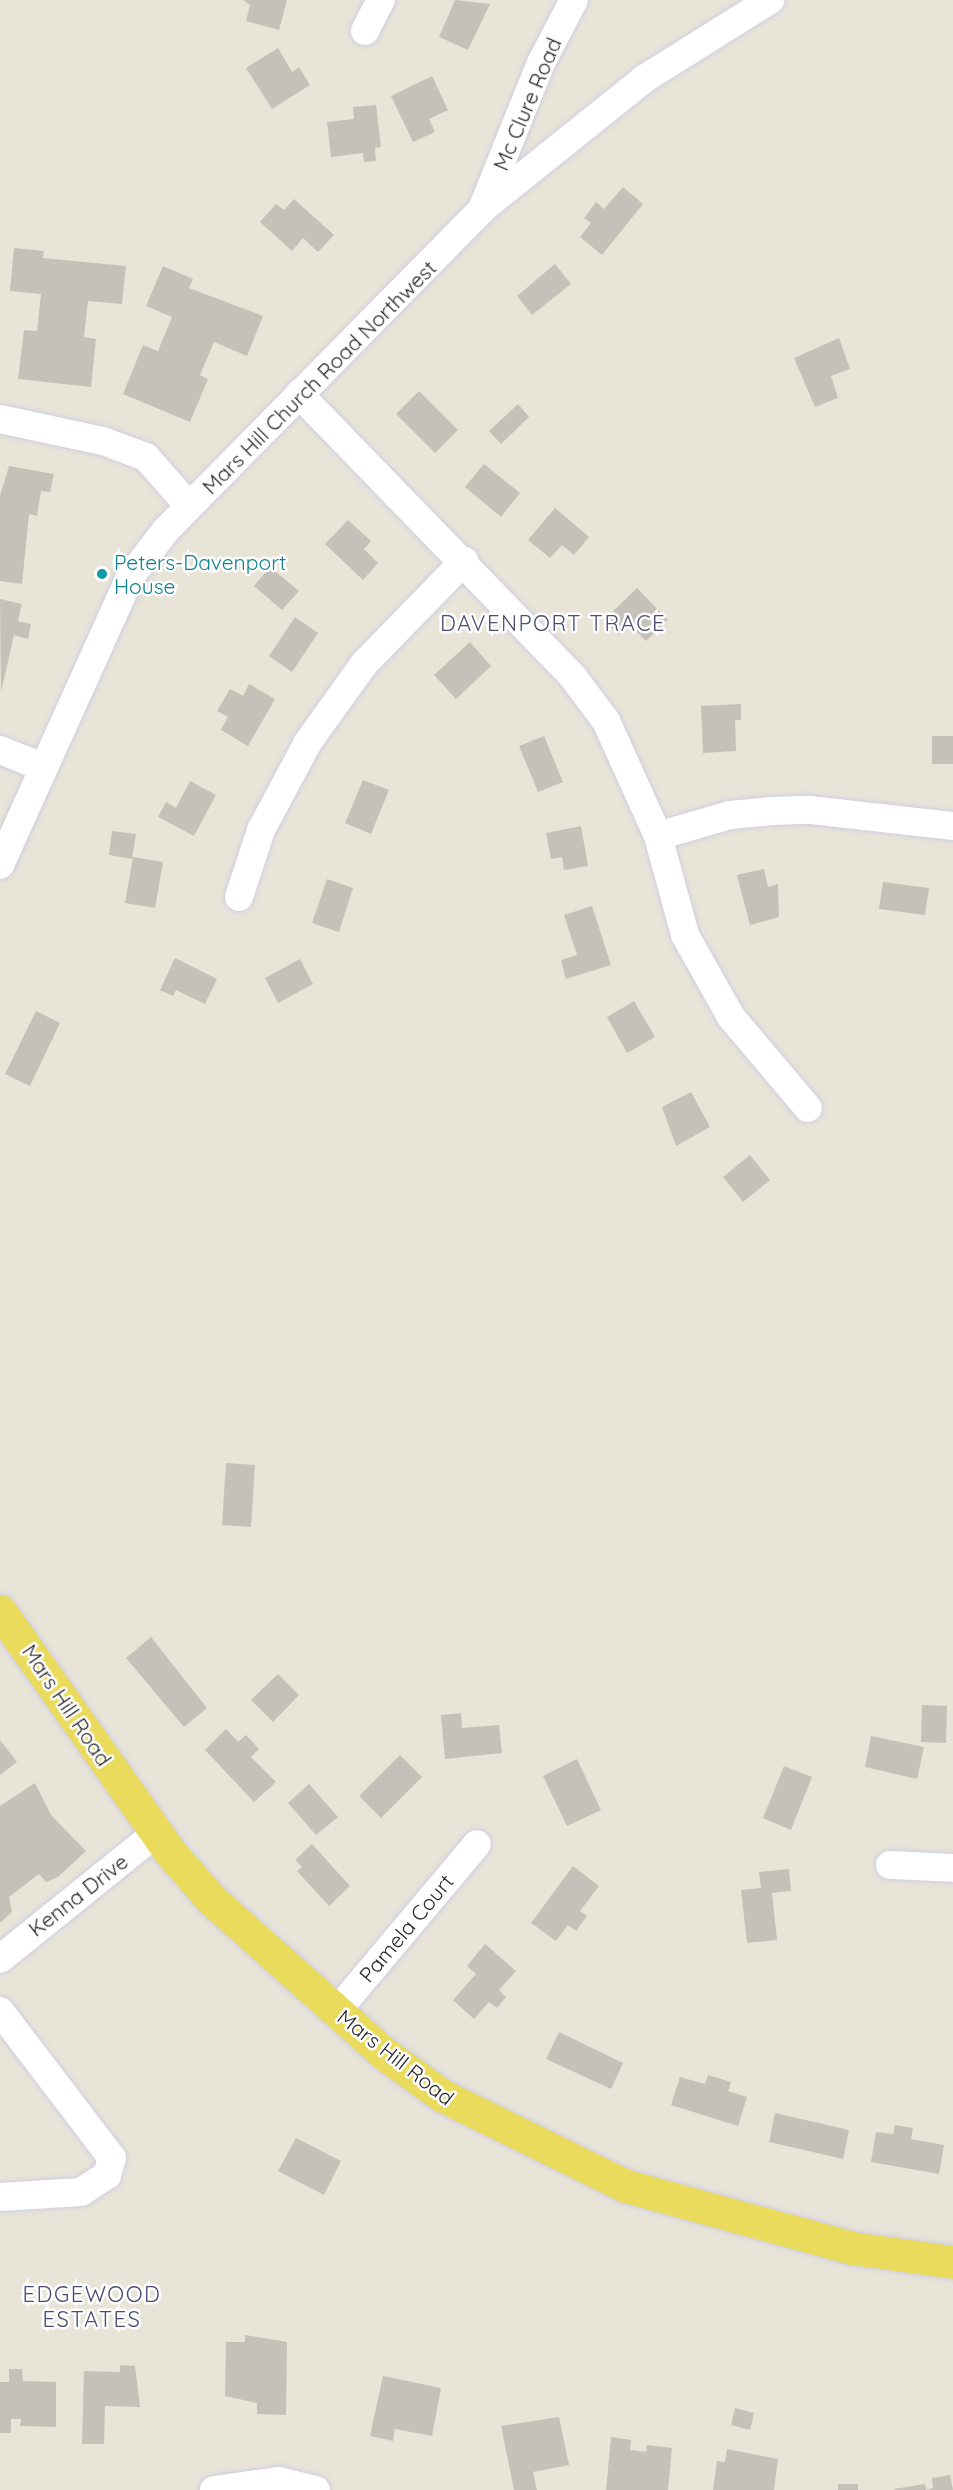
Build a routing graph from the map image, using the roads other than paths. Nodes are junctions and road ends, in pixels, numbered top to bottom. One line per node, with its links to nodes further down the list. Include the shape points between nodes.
1 (381, 0): 4 (street)
2 (574, 0): 5 (street, Mc Clure Road, via 542,63)
3 (770, 0): 5 (street, Mars Hill Church Road Northwest, via 644,80)
4 (365, 31)
5 (483, 209): 6 (street, Mars Hill Church Road Northwest)
6 (299, 394): 8 (street, Mars Hill Church Road Northwest); 9 (street)
7 (0, 419): 8 (street, via 103,441 146,456)
8 (189, 506): 11 (street, Mars Hill Church Road Northwest, via 130,577)
9 (464, 561): 13 (street, via 573,677 606,721); 15 (street, via 364,664 308,742 261,830)
10 (0, 750): 11 (street)
11 (43, 767): 14 (street, Mars Hill Church Road Northwest)
12 (953, 826): 13 (street, via 810,810 773,811 730,815)
13 (658, 836): 16 (street, via 685,935 731,1017)
14 (0, 865)
15 (239, 897)
16 (808, 1108)
17 (0, 1611): 18 (main road, Mars Hill Road)
18 (156, 1833): 22 (street, Kenna Drive); 24 (main road, Mars Hill Road, via 212,1900)
19 (477, 1844): 24 (street, Pamela Court)
20 (890, 1865): 21 (street)
21 (953, 1868)
22 (0, 1959)
23 (0, 2011): 25 (street, via 112,2158 108,2175 81,2192)
24 (336, 2012): 26 (main road, Mars Hill Road, via 470,2113 626,2186 852,2248)
25 (0, 2197)
26 (953, 2262)
27 (214, 2490): 28 (street, via 279,2481)
28 (316, 2490)

